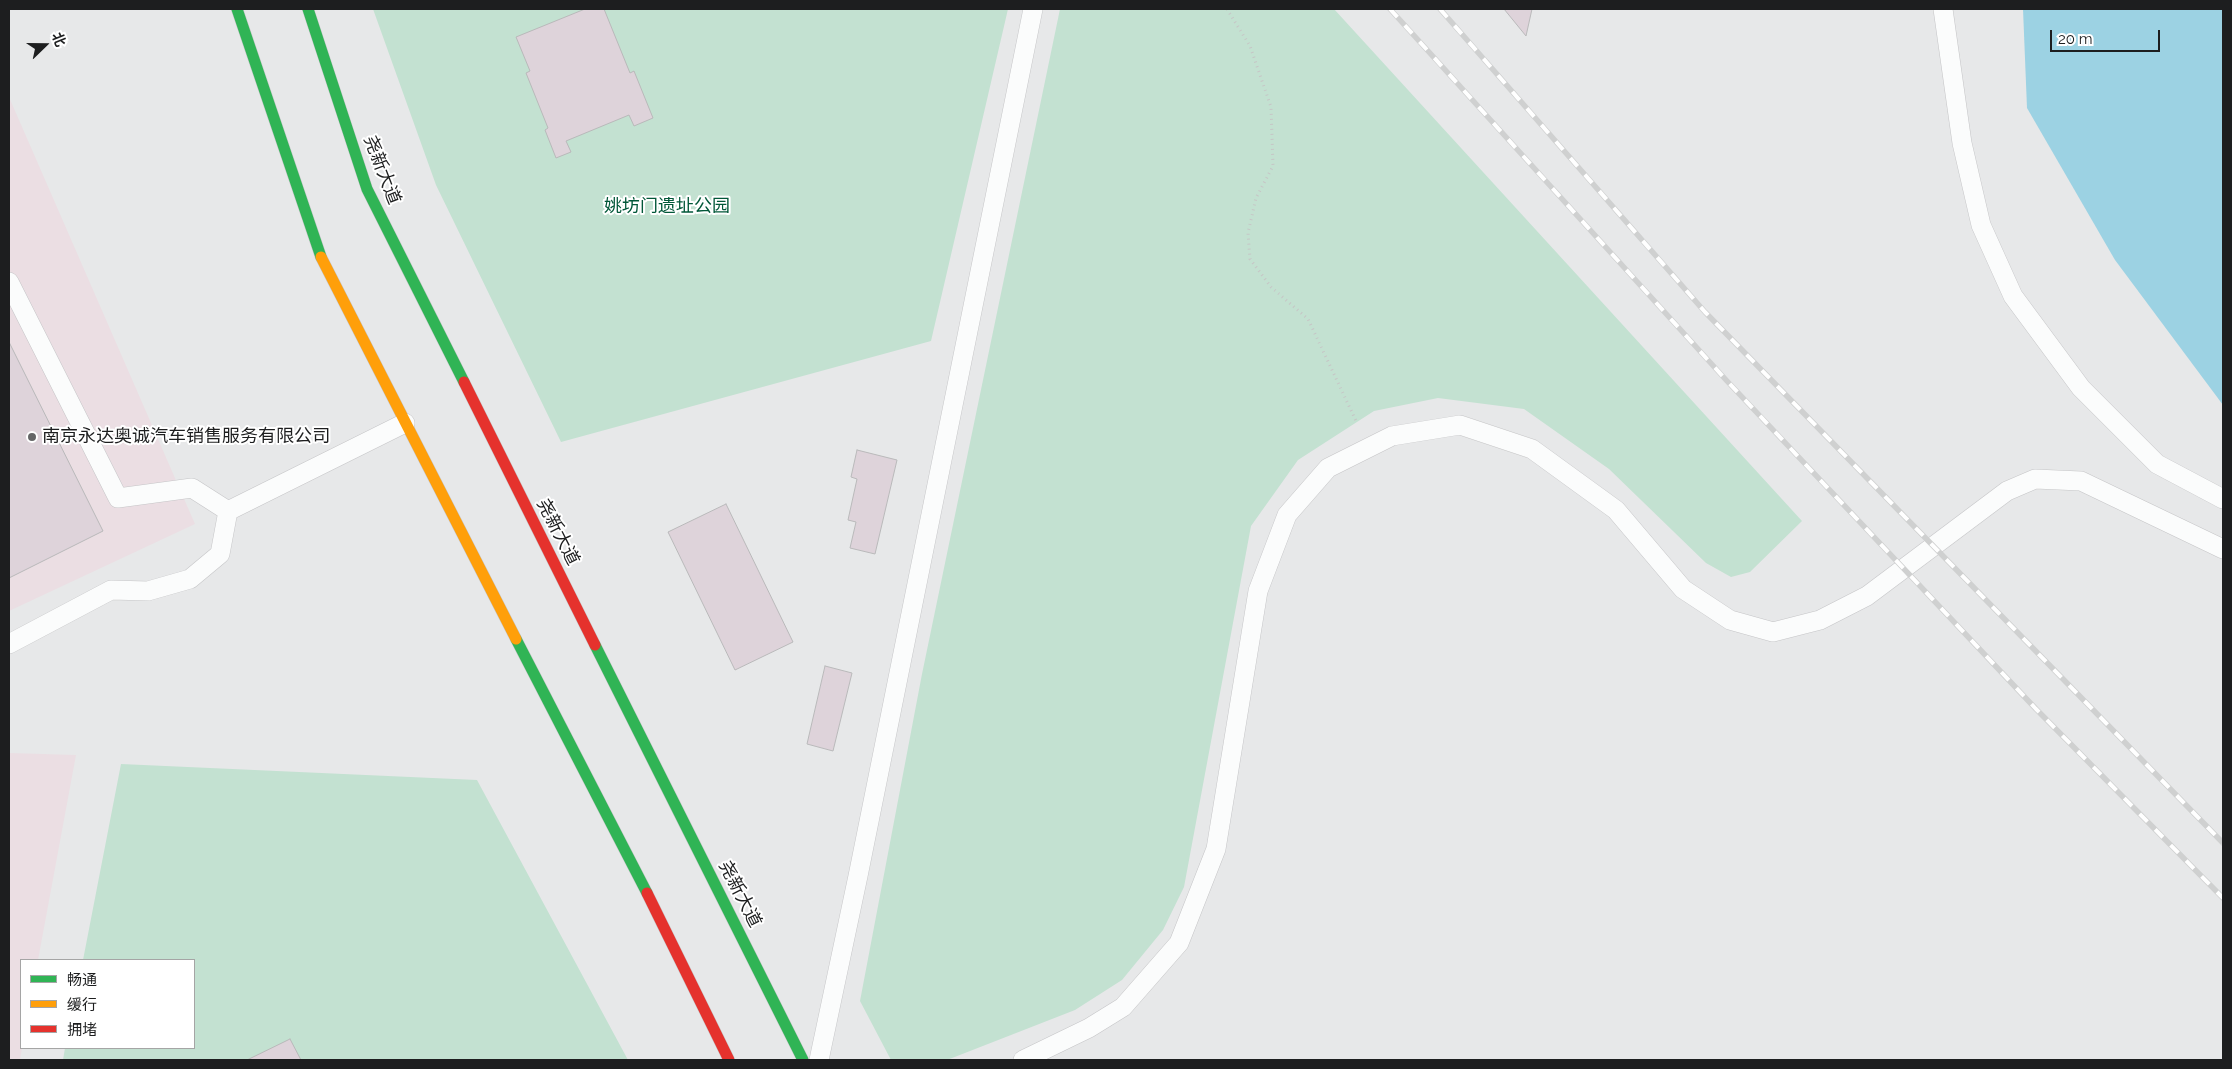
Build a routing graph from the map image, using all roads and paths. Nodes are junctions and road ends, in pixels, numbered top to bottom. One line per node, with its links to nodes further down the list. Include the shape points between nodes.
1 (237, 9): 7 (main road, via 325,267)
2 (308, 9): 14 (main road, 尧新大道, via 367,188)
3 (1033, 9): 15 (lane)
4 (1227, 9): 8 (path, via 1250,46 1271,107 1273,166 1256,198 1248,233 1250,259 1271,287 1308,320)
5 (1943, 9): 9 (lane, via 1962,143 1981,225 2013,296 2081,388 2157,464)
6 (9, 282): 10 (lane, via 118,498 192,488)
7 (405, 423): 10 (lane); 13 (main road)
8 (1369, 447): 11 (lane, via 1392,436 1460,425 1532,449 1616,510 1683,589 1730,620 1773,632 1820,620 1867,596 2007,491 2035,479 2081,481); 16 (lane, via 1328,468 1287,515 1261,582 1216,848 1179,943 1123,1007)
9 (2223, 499)
10 (228, 511): 12 (lane, via 220,554 190,579 148,591 111,590)
11 (2223, 550)
12 (9, 644)
13 (730, 1060)
14 (803, 1060)
15 (819, 1060)
16 (1023, 1060)

